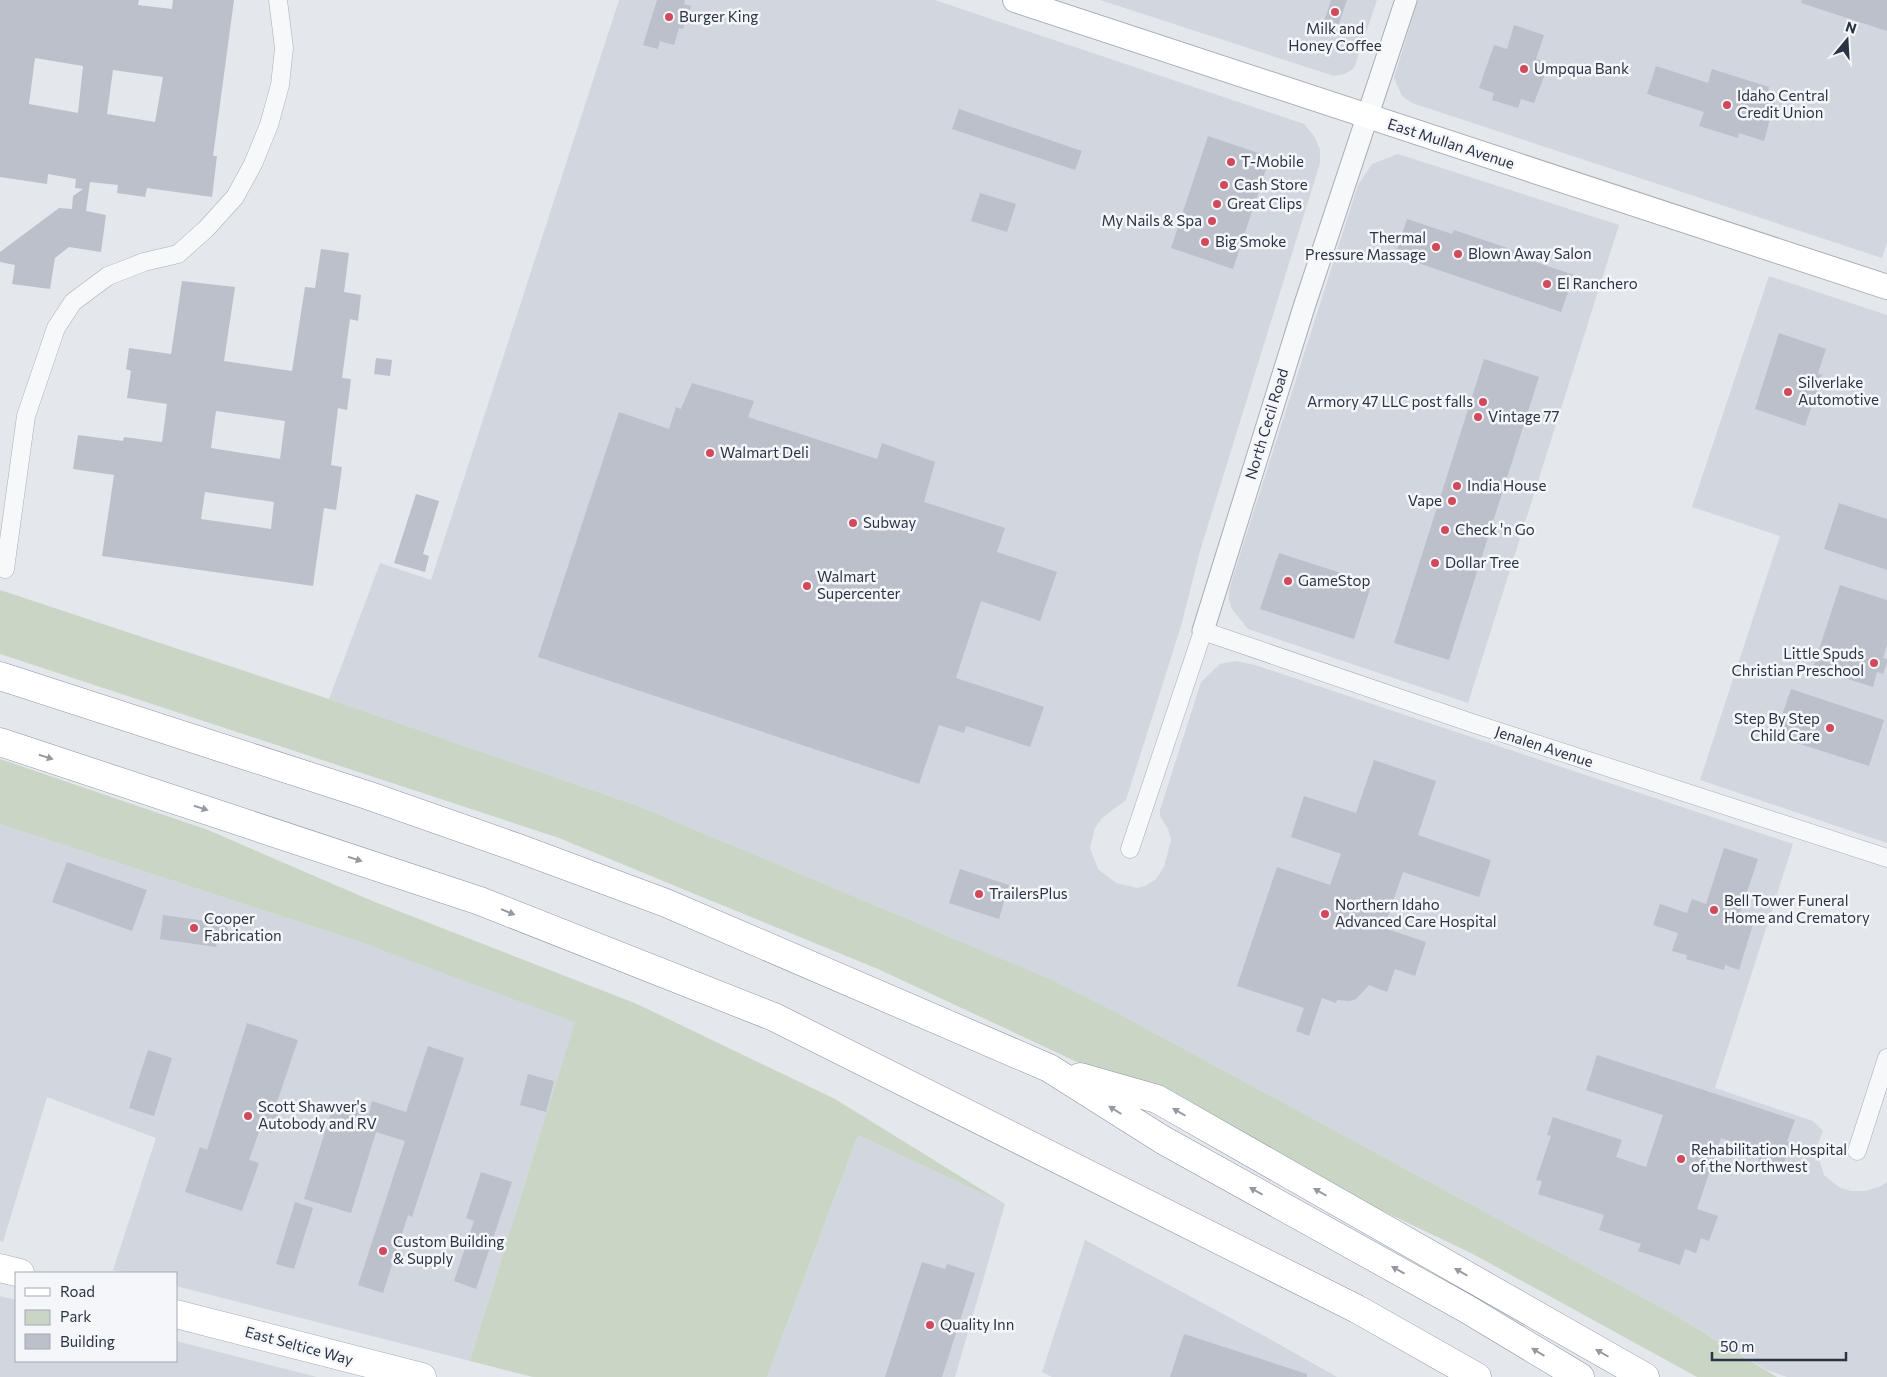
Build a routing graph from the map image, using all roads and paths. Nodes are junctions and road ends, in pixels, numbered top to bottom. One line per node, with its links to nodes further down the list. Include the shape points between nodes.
1 (278, 0): 6 (street, via 284,48 280,86 269,125 235,197 178,254 144,262 108,276 73,302 56,328 26,416)
2 (1015, 0): 4 (main road, East Mullan Avenue)
3 (1406, 0): 4 (street, North Cecil Road)
4 (1368, 116): 5 (main road, East Mullan Avenue); 7 (street, North Cecil Road, via 1304,307)
5 (1887, 287)
6 (6, 569)
7 (1203, 631): 10 (street, North Cecil Road); 11 (street, Jenalen Avenue, via 1472,724)
8 (0, 676): 13 (main road, via 367,795 527,851 666,903)
9 (0, 742): 17 (main road, one-way to 17, via 480,901 774,1017)
10 (1130, 849)
11 (1887, 858)
12 (1887, 1058): 14 (street)
13 (1049, 1068): 22 (main road, one-way to 13, via 1467,1309 1163,1140); 23 (main road, one-way to 13, via 1157,1099)
14 (1857, 1151)
15 (0, 1268): 16 (main road)
16 (16, 1272)
17 (1357, 1309): 20 (main road); 21 (main road)
18 (178, 1315): 19 (main road, East Seltice Way)
19 (422, 1377)
20 (1450, 1377)
21 (1476, 1377)
22 (1580, 1377)
23 (1645, 1377)

